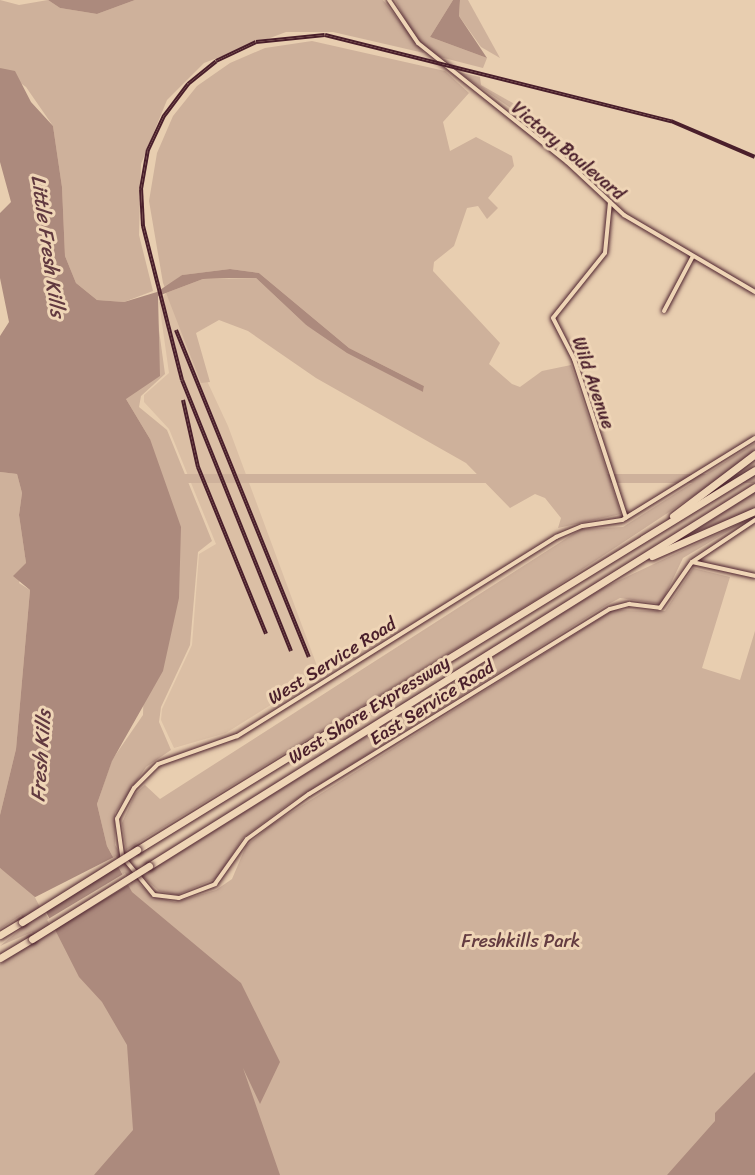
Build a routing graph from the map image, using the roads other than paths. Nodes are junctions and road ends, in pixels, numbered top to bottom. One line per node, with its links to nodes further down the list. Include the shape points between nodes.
1 (389, 0): 2 (street, Victory Boulevard, via 418,43)
2 (610, 202): 3 (street, Victory Boulevard, via 635,224); 11 (street, Wild Avenue, via 605,253 554,318 574,359)
3 (693, 256): 4 (street, Victory Boulevard); 5 (street)
4 (755, 292)
5 (664, 311)
6 (755, 438): 11 (street, West Service Road)
7 (755, 454): 15 (highway)
8 (755, 470): 15 (highway, West Shore Expressway)
9 (755, 488): 14 (highway, West Shore Expressway)
10 (755, 511): 14 (highway)
11 (624, 519): 17 (street, West Service Road, via 572,529 247,730 158,765 134,788 117,819 117,844)
12 (755, 520): 13 (street, East Service Road)
13 (692, 562): 16 (street); 17 (street, East Service Road, via 660,608 628,604 610,609 309,794 247,840 215,884 167,898 144,887)
14 (630, 564): 19 (highway, West Shore Expressway, bridge)
15 (594, 570): 18 (highway, West Shore Expressway, bridge)
16 (755, 576)
17 (130, 868)
18 (0, 935)
19 (0, 958)

